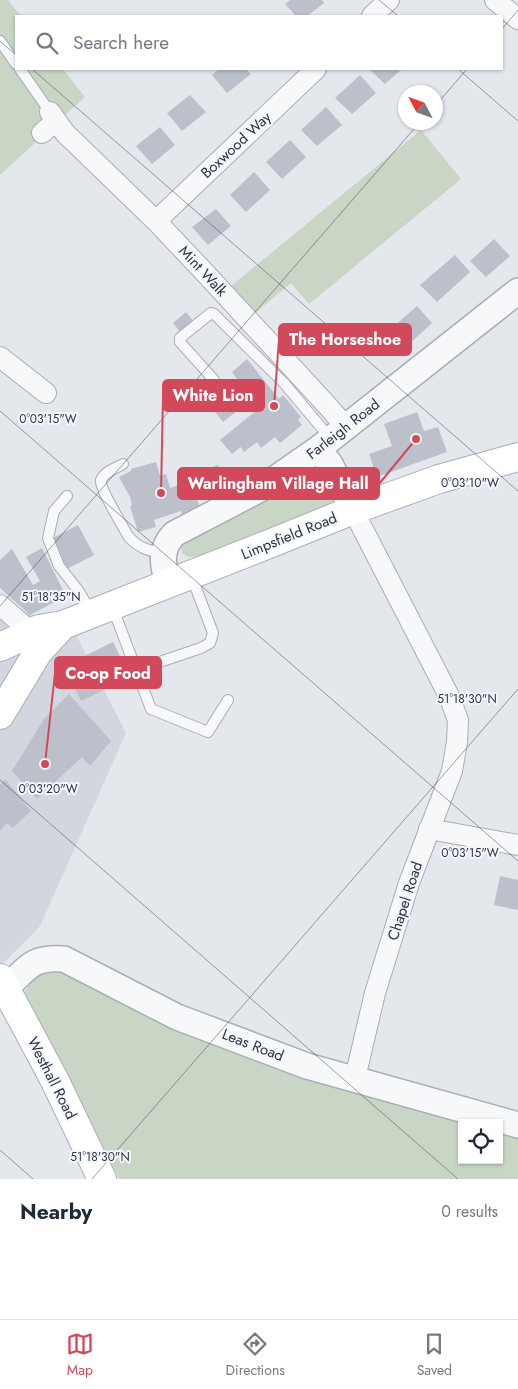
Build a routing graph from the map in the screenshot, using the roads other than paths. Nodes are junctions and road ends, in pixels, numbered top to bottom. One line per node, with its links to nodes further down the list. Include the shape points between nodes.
1 (390, 0): 3 (street)
2 (495, 0): 4 (street)
3 (373, 15)
4 (518, 19)
5 (0, 41): 6 (lane)
6 (15, 63)
7 (21, 70): 9 (lane)
8 (315, 70): 10 (street, Boxwood Way)
9 (49, 122): 10 (street, Mint Walk, via 65,133)
10 (156, 221): 15 (street, Mint Walk, via 324,402)
11 (518, 291): 15 (street, Farleigh Road)
12 (0, 357): 14 (street)
13 (214, 380): 15 (lane, via 180,342 180,338 211,313 284,383)
14 (46, 393)
15 (332, 438): 19 (street, via 330,464); 20 (street, Farleigh Road, via 267,485 174,534)
16 (518, 457): 19 (main road, Limpsfield Road, via 439,479)
17 (123, 464): 20 (lane, via 106,474 101,485 133,542)
18 (67, 496): 23 (lane, via 54,511 48,538 59,566 78,590)
19 (353, 510): 21 (main road, Limpsfield Road); 31 (street, Chapel Road, via 449,696 458,720 452,771)
20 (162, 554): 21 (street, via 164,571)
21 (179, 578): 23 (main road, Limpsfield Road); 27 (lane, via 213,633 210,644)
22 (0, 605): 25 (street)
23 (101, 609): 24 (main road, Limpsfield Road); 27 (lane)
24 (63, 624): 25 (main road, Limpsfield Road); 28 (main road, Limpsfield Road, via 38,652)
25 (32, 632): 26 (main road, Limpsfield Road)
26 (0, 647): 28 (main road, via 14,658)
27 (136, 670): 29 (lane, via 150,709 208,732)
28 (22, 677): 30 (main road, Limpsfield Road)
29 (228, 700)
30 (0, 715)
31 (429, 829): 32 (street); 34 (street, Chapel Road, via 375,993)
32 (518, 845)
33 (3, 983): 34 (street, Leas Road, via 34,962 64,958 177,1017 307,1066); 36 (main road, Westhall Road)
34 (354, 1078): 35 (street, Leas Road)
35 (518, 1125)
36 (102, 1179)

